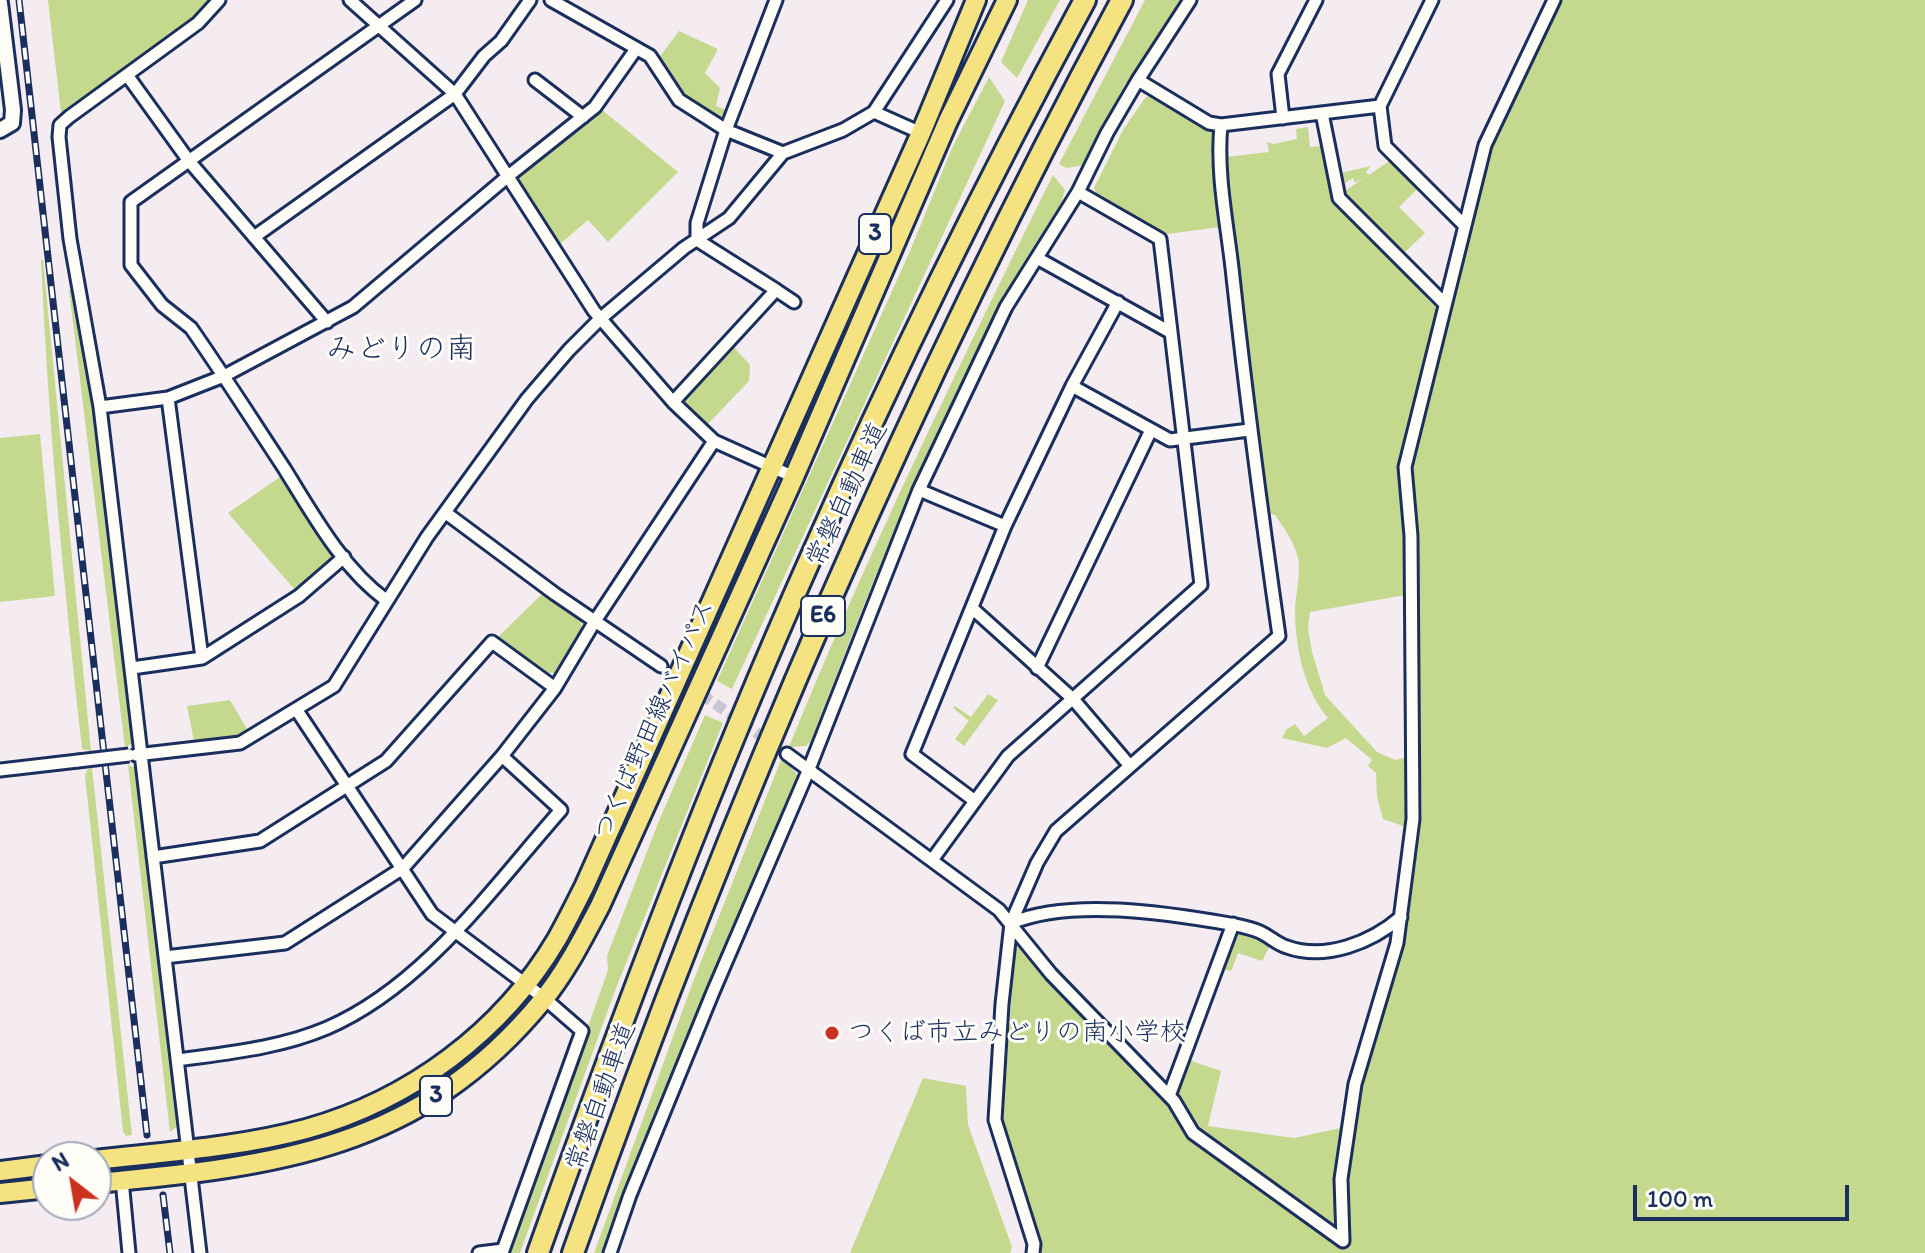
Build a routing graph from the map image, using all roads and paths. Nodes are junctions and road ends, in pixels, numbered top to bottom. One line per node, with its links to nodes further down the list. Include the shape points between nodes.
1 (219, 0): 19 (street, via 198,23)
2 (350, 0): 17 (street)
3 (415, 0): 17 (street)
4 (530, 0): 22 (street)
5 (551, 0): 18 (street)
6 (776, 0): 30 (street)
7 (947, 0): 24 (street)
8 (976, 0): 31 (main road, つくば野田線バイパス / 3)
9 (1007, 0): 57 (main road, つくば野田線バイパス / 3, via 948,121)
10 (1085, 0): 105 (highway, 常磐自動車道 / E6, via 811,555 657,930)
11 (1122, 0): 106 (highway, 常磐自動車道 / E6, via 944,352 840,575 687,942)
12 (1190, 0): 21 (street)
13 (1316, 0): 27 (street, via 1278,74)
14 (1432, 0): 23 (street)
15 (1554, 0): 36 (street, via 1485,145)
16 (0, 3): 29 (street, via 13,110 12,123)
17 (378, 25): 22 (street); 33 (street)
18 (636, 49): 26 (street); 30 (street, via 650,56 679,100)
19 (127, 75): 33 (street); 51 (street, via 60,125 59,137 70,239)
20 (535, 80): 26 (street)
21 (1138, 80): 28 (street); 35 (street)
22 (455, 94): 34 (street); 37 (street)
23 (1380, 106): 25 (street); 36 (street, via 1385,146)
24 (874, 112): 31 (street); 32 (street)
25 (1322, 113): 27 (street); 43 (street, via 1339,198)
26 (583, 117): 34 (street)
27 (1283, 118): 28 (street)
28 (1221, 125): 53 (street, via 1218,157)
29 (0, 130)
30 (726, 130): 32 (street); 38 (street, via 697,223)
31 (921, 133): 56 (main road, つくば野田線バイパス / 3)
32 (783, 153): 38 (street, via 729,218)
33 (189, 161): 37 (street); 47 (street, via 131,202 131,265 162,305 191,328)
34 (507, 177): 44 (street); 45 (street, via 353,307)
35 (1078, 192): 39 (street); 46 (street, via 1160,239)
36 (1464, 225): 43 (street)
37 (254, 237): 45 (street)
38 (697, 240): 40 (street); 44 (street)
39 (1037, 258): 42 (street); 58 (street, via 1006,307)
40 (776, 290): 41 (street); 50 (street)
41 (794, 302)
42 (1118, 302): 46 (street); 48 (street)
43 (1444, 303): 83 (street, via 1405,467 1411,536 1413,819)
44 (600, 319): 50 (street); 59 (street, via 540,382)
45 (327, 322): 47 (street)
46 (1170, 332): 54 (street)
47 (224, 376): 49 (street); 61 (street)
48 (1072, 386): 52 (street); 60 (street)
49 (168, 398): 51 (street); 65 (street)
50 (673, 402): 55 (street)
51 (100, 407): 67 (street)
52 (1151, 430): 54 (street, via 1170,440); 68 (street)
53 (1249, 430): 54 (street); 75 (street, via 1279,636)
54 (1184, 438): 70 (street, via 1201,585)
55 (714, 441): 56 (street); 64 (street)
56 (771, 466): 57 (street); 88 (main road, つくば野田線バイパス / 3, via 585,885 557,939)
57 (794, 477): 89 (main road, つくば野田線バイパス / 3, via 600,906)
58 (919, 490): 60 (street); 76 (street)
59 (446, 513): 62 (street); 64 (street)
60 (1005, 526): 63 (street)
61 (344, 557): 62 (street); 65 (street, via 299,596)
62 (386, 600): 71 (street, via 334,686)
63 (972, 608): 68 (street); 79 (street, via 912,754)
64 (595, 621): 66 (street); 69 (street)
65 (202, 658): 67 (street)
66 (661, 666)
67 (132, 668): 72 (street)
68 (1037, 668): 70 (street)
69 (555, 688): 74 (street); 78 (street, via 492,642 386,761)
70 (1073, 699): 75 (street); 79 (street, via 1008,756)
71 (296, 709): 72 (street, via 240,743); 78 (street)
72 (142, 754): 77 (street, bridge); 80 (street)
73 (787, 754): 76 (street)
74 (502, 756): 82 (street); 86 (street, via 561,810)
75 (1130, 766): 84 (street, via 1056,831)
76 (809, 769): 81 (street); 107 (street, via 707,1006)
77 (0, 770)
78 (348, 785): 80 (street, via 260,841); 82 (street)
79 (975, 801): 81 (street)
80 (153, 857): 87 (street)
81 (932, 860): 84 (street)
82 (403, 868): 86 (street, via 432,914); 87 (street, via 285,943)
83 (1402, 917): 85 (street, via 1358,943 1325,951 1287,947); 91 (street, via 1355,1084 1341,1179 1343,1241 1193,1133)
84 (1011, 923): 85 (street, via 1030,915 1095,907); 91 (street, via 1051,974); 108 (street, via 995,1120)
85 (1233, 924): 91 (street)
86 (455, 930): 88 (street); 90 (street, via 397,985 327,1028 273,1045)
87 (165, 957): 90 (street)
88 (525, 984): 89 (street); 92 (main road, つくば野田線バイパス / 3, via 453,1056 384,1100 306,1129)
89 (544, 998): 96 (main road, つくば野田線バイパス / 3, via 487,1059 419,1107 380,1127 302,1154); 101 (street, via 582,1031)
90 (178, 1060): 92 (street)
91 (1169, 1096)
92 (188, 1149): 93 (main road, つくば野田線バイパス / 3); 96 (street)
93 (112, 1158)
94 (32, 1167): 95 (main road)
95 (0, 1171)
96 (191, 1173): 97 (main road, つくば野田線バイパス / 3); 103 (street)
97 (122, 1180): 98 (main road, つくば野田線バイパス / 3); 102 (street)
98 (112, 1181)
99 (32, 1190): 100 (main road)
100 (0, 1193)
101 (503, 1252): 104 (street)
102 (129, 1253)
103 (200, 1253)
104 (479, 1253)
105 (538, 1253)
106 (573, 1253)
107 (610, 1253)
108 (1033, 1253)

